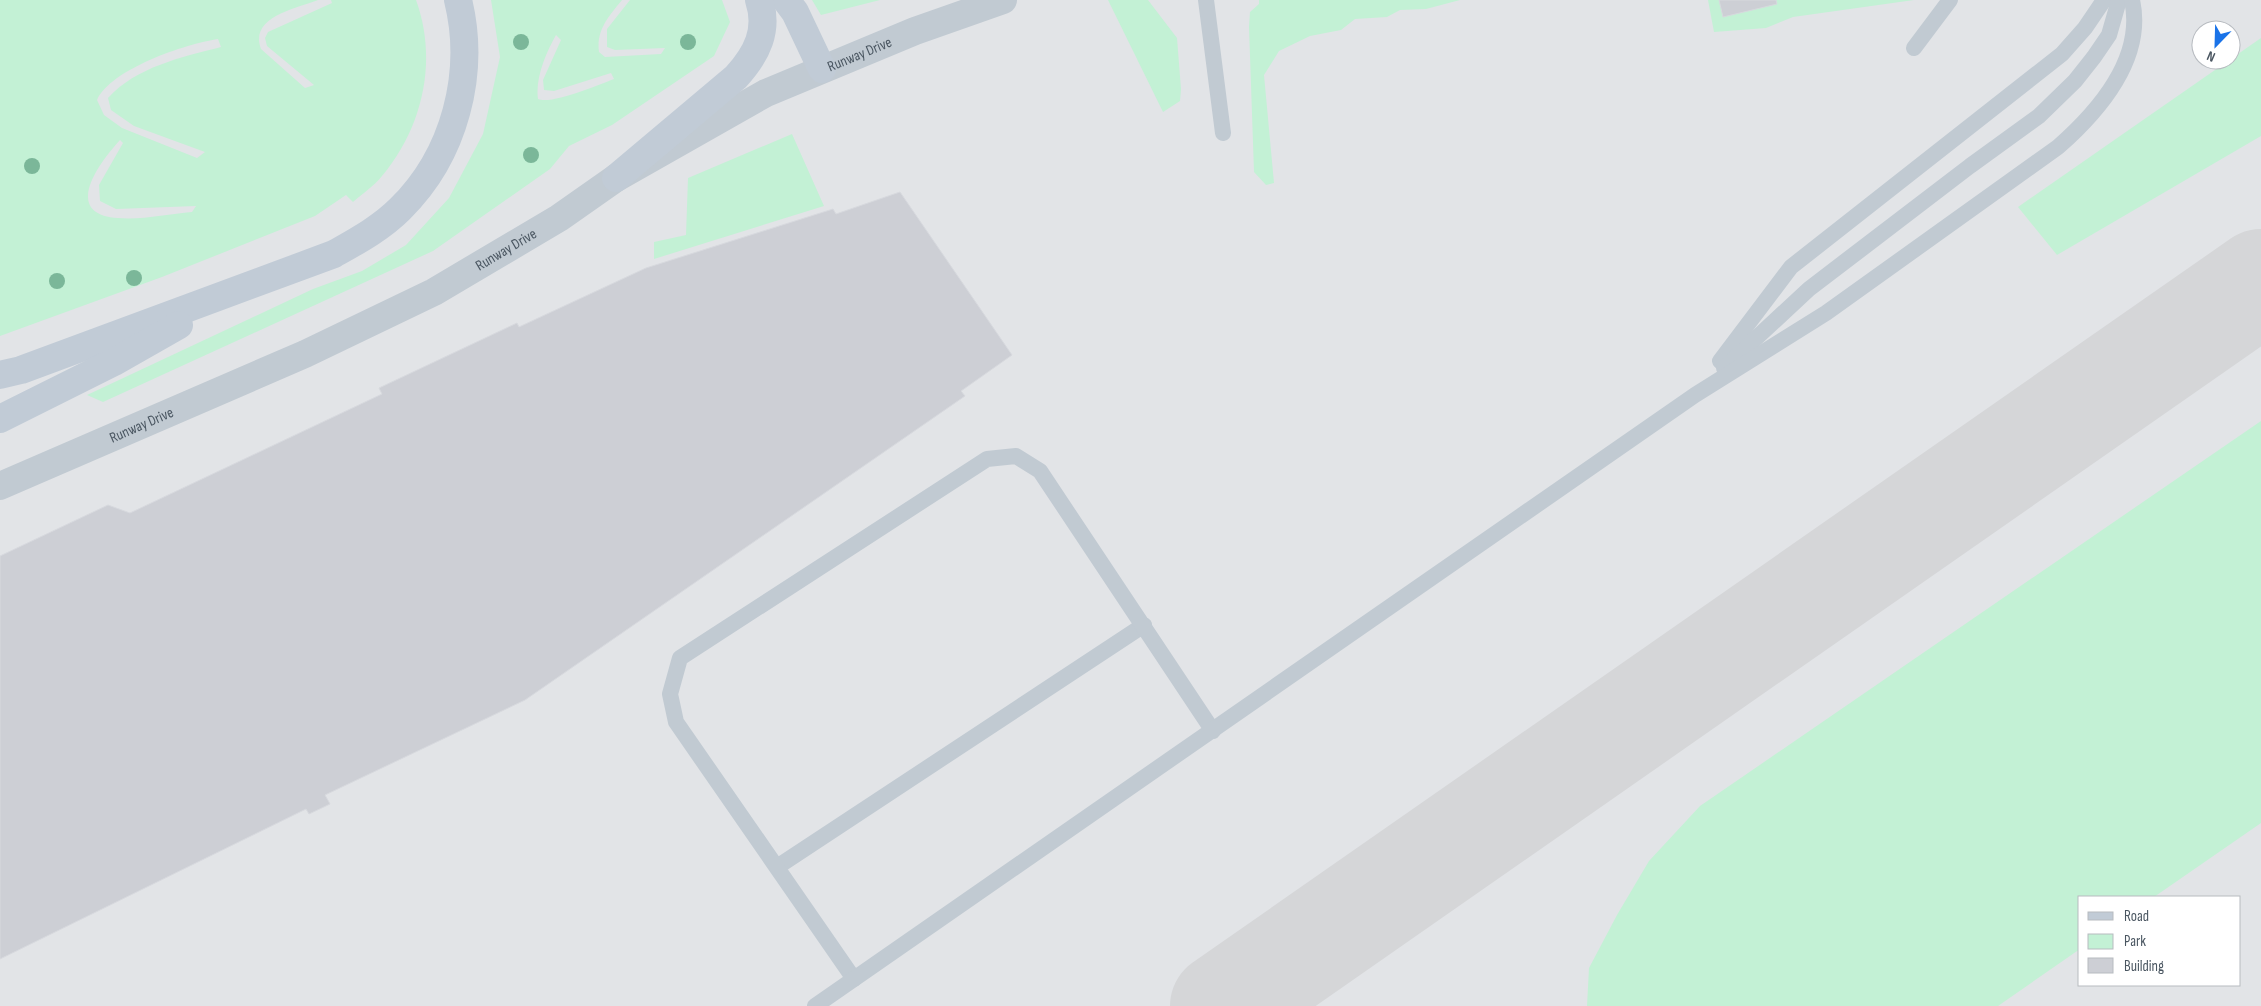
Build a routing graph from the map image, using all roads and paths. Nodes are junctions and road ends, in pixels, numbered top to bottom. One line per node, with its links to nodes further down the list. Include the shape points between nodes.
1 (759, 0): 13 (main road, via 764,28 749,63)
2 (786, 0): 11 (main road)
3 (1206, 0): 12 (lane)
4 (1950, 0): 10 (lane)
5 (2104, 0): 16 (lane, via 2062,54 1791,267)
6 (2119, 0): 16 (lane, via 2109,35 2094,57 2039,116 1809,289)
7 (2132, 0): 16 (lane, via 2136,14 2130,51 2108,94 2083,125 2058,147 1826,313)
8 (987, 3): 11 (street, Runway Drive)
9 (459, 6): 14 (main road, via 465,49 459,102 442,150 417,191 400,210 362,239 334,254)
10 (1914, 48)
11 (822, 69): 13 (street, Runway Drive, via 766,93)
12 (1223, 133)
13 (616, 178): 18 (street, Runway Drive, via 559,218 434,292 305,354)
14 (241, 290): 15 (main road); 17 (main road, via 114,362)
15 (0, 375)
16 (1695, 395): 20 (lane)
17 (0, 419)
18 (0, 486)
19 (1144, 625): 20 (lane); 21 (lane); 21 (lane, via 1040,471 1016,456 987,459 680,658 670,694 676,722)
20 (1213, 731): 22 (lane)
21 (777, 867): 22 (lane)
22 (854, 979): 23 (lane)
23 (815, 1006)

